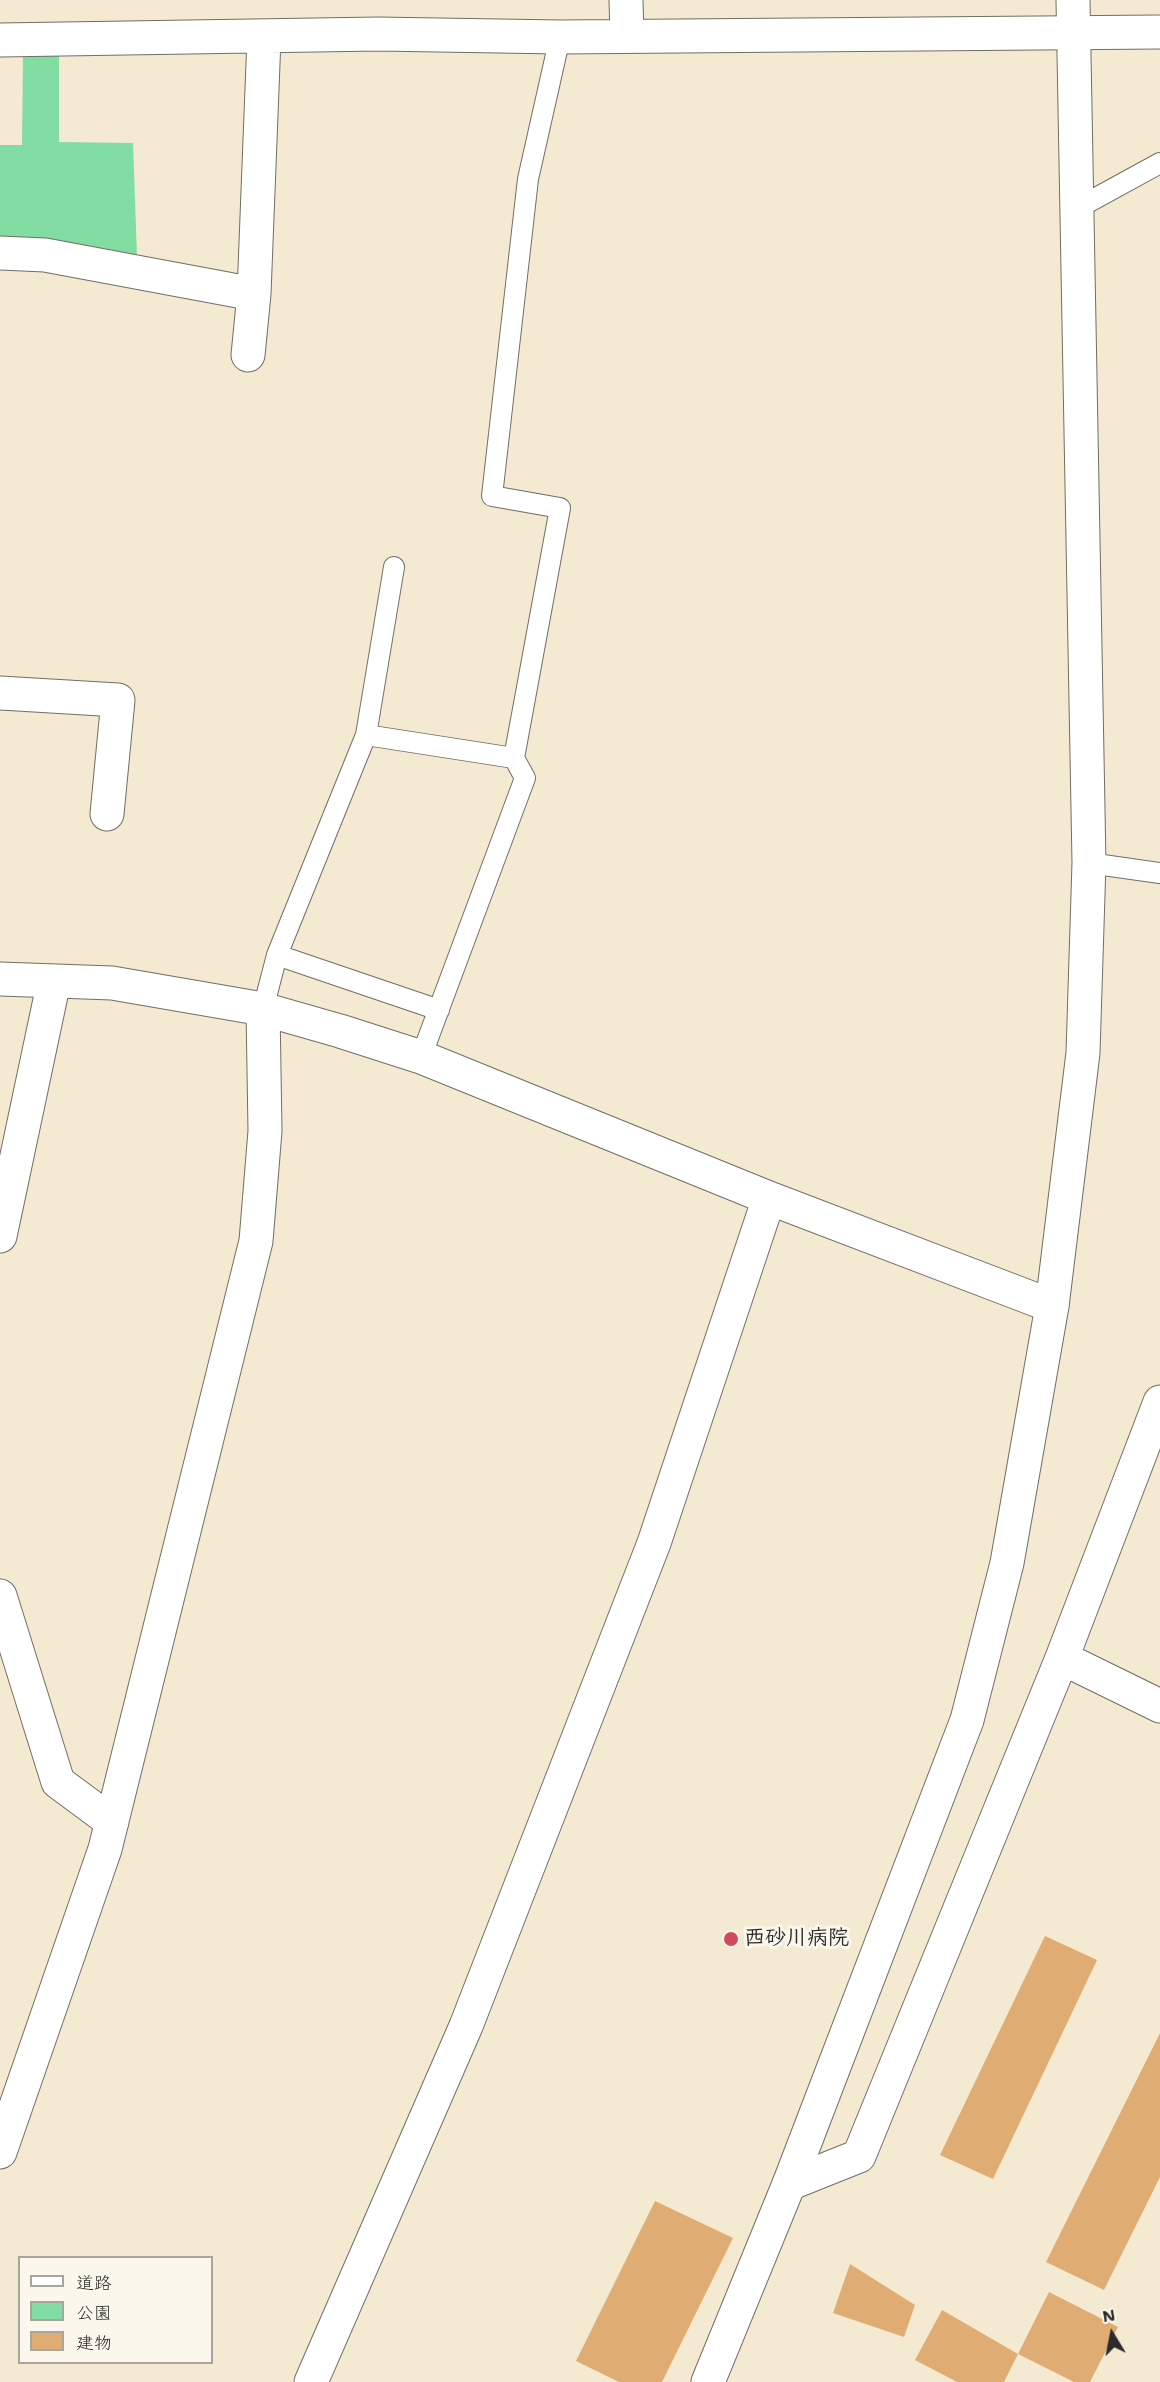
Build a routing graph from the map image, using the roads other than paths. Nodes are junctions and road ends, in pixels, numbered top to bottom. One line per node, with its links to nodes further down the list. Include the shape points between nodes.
1 (626, 0): 5 (street)
2 (1073, 16): 3 (street); 5 (street); 9 (street)
3 (1160, 32)
4 (560, 36): 5 (street); 6 (street, via 378,34); 16 (lane, via 528,179 492,496 560,508)
5 (627, 36)
6 (264, 38): 7 (street); 11 (street)
7 (0, 40)
8 (1160, 163): 9 (lane)
9 (1076, 209): 18 (street)
10 (0, 253): 11 (street, via 45,255)
11 (254, 294): 12 (street)
12 (248, 356)
13 (394, 567): 15 (lane)
14 (0, 693): 17 (street, via 118,700)
15 (366, 735): 16 (lane); 20 (lane)
16 (514, 758): 24 (lane, via 525,778)
17 (107, 814)
18 (1089, 863): 19 (lane); 28 (street, via 1083,1053)
19 (1160, 873)
20 (276, 955): 23 (lane); 24 (lane)
21 (0, 979): 22 (street)
22 (54, 981): 23 (street, via 112,983); 27 (street)
23 (263, 1009): 25 (street); 33 (street, via 265,1131 256,1241)
24 (439, 1010): 25 (lane)
25 (421, 1058): 26 (street)
26 (770, 1198): 28 (street); 36 (street, via 650,1554 466,2026)
27 (0, 1236)
28 (1052, 1306): 35 (street, via 1007,1563 967,1720)
29 (1160, 1402): 31 (street)
30 (0, 1596): 33 (street, via 58,1782)
31 (1062, 1658): 32 (street); 35 (street, via 859,2156)
32 (1160, 1706)
33 (112, 1822): 34 (street)
34 (0, 2152)
35 (789, 2184): 37 (street)
36 (311, 2382)
37 (708, 2382)

